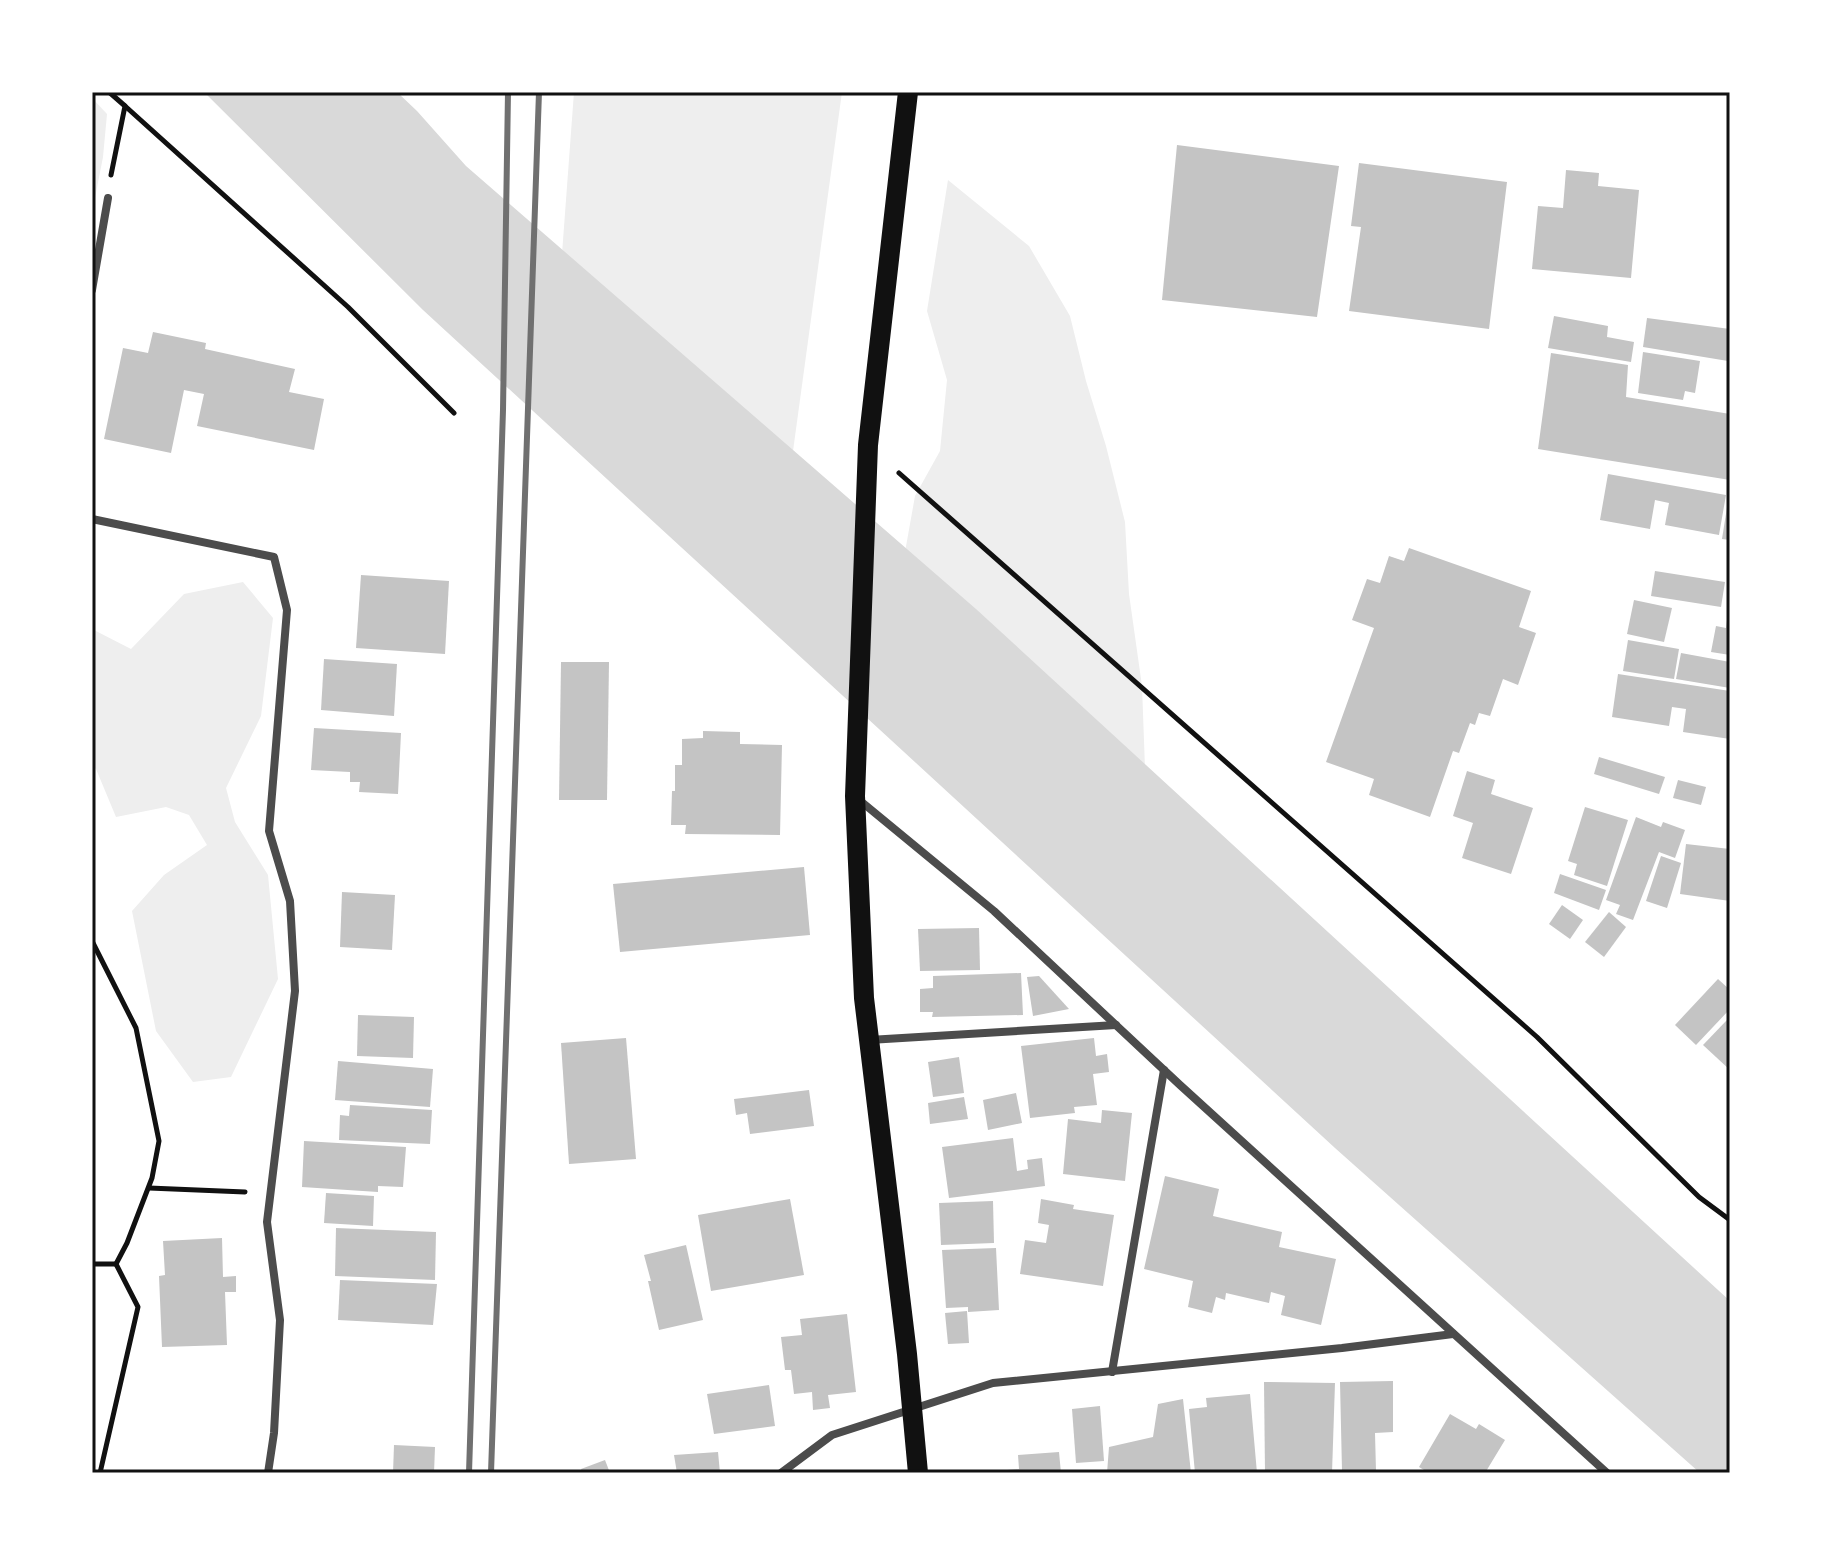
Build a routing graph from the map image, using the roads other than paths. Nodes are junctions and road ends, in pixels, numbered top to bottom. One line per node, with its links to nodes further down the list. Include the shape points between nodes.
1 (908, 92): 5 (main road, via 868,445)
2 (108, 198): 3 (street)
3 (92, 290)
4 (92, 519): 12 (street, via 274,557 287,610 269,831 290,901 295,991 267,1222 280,1320)
5 (855, 796): 6 (street, via 994,911); 7 (main road)
6 (1116, 1025): 7 (street); 8 (street)
7 (869, 1040): 11 (main road)
8 (1164, 1070): 9 (street); 10 (street)
9 (1453, 1334): 10 (street); 15 (street)
10 (1112, 1372): 11 (street, via 993,1383)
11 (913, 1410): 13 (street, via 832,1435); 14 (main road)
12 (268, 1473)
13 (781, 1473)
14 (918, 1473)
15 (1607, 1473)

